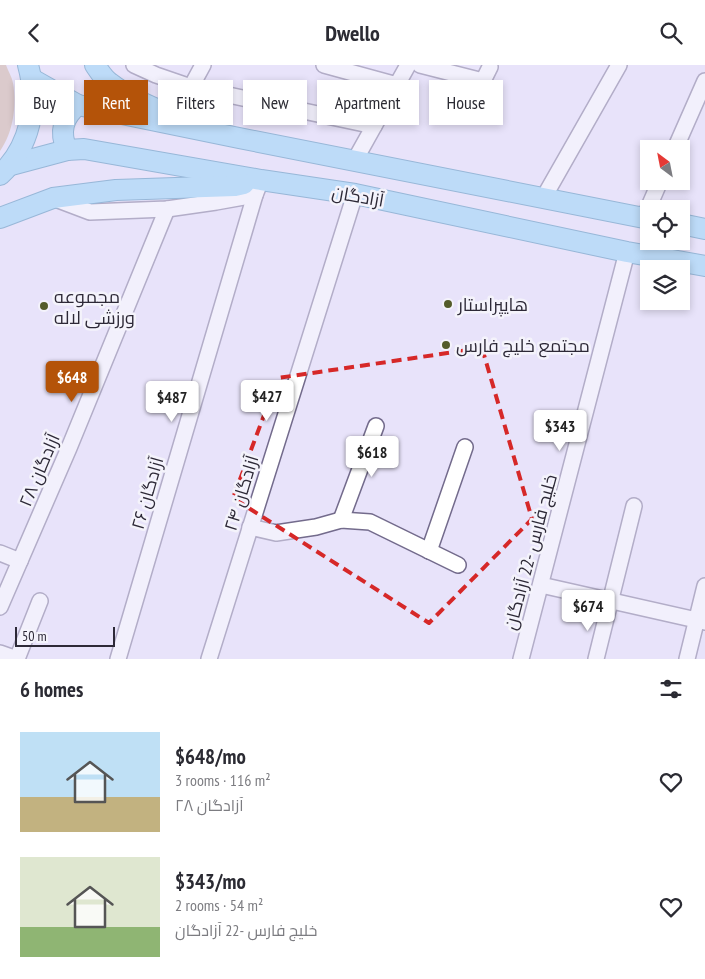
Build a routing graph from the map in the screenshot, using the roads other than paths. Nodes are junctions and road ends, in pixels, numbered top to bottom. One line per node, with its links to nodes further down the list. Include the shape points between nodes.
1 (95, 65): 18 (main road, via 109,83 156,109)
2 (134, 65): 10 (street)
3 (203, 65): 11 (street)
4 (324, 65): 12 (street)
5 (408, 65): 13 (street)
6 (420, 65): 8 (street, via 483,81)
7 (618, 65): 25 (street)
8 (490, 67)
9 (30, 72): 16 (main road, آزادگان); 22 (main road, via 33,109 26,139)
10 (171, 80)
11 (195, 80)
12 (379, 80)
13 (400, 80)
14 (705, 81): 19 (street)
15 (233, 96): 17 (street)
16 (78, 105): 18 (main road, آزادگان); 20 (main road, via 68,114 63,126 62,138)
17 (374, 126): 21 (street)
18 (239, 138): 21 (main road, آزادگان)
19 (679, 140)
20 (67, 150): 22 (main road, آزادگان); 23 (main road, آزادگان, via 84,149)
21 (355, 160): 25 (main road, آزادگان)
22 (5, 170)
23 (258, 187): 24 (main road, آزادگان); 26 (main road, via 116,190); 27 (street); 51 (street, ۲۶ آزادگان)
24 (355, 194): 32 (main road, آزادگان); 38 (street, ۲۴ آزادگان)
25 (544, 197): 28 (main road, آزادگان)
26 (53, 198): 27 (street, via 90,212); 29 (main road)
27 (167, 209): 41 (street, ۲۸ آزادگان)
28 (640, 217)
29 (0, 218)
30 (690, 226): 31 (main road)
31 (705, 229)
32 (627, 252): 33 (main road, آزادگان); 43 (street, خلیج فارس -22 آزادگان)
33 (705, 266)
34 (376, 426): 37 (street)
35 (465, 447): 39 (street)
36 (634, 506): 45 (street)
37 (340, 520): 38 (street, via 276,533); 39 (street, via 370,522)
38 (250, 527): 52 (street, ۲۴ آزادگان)
39 (428, 551): 42 (street)
40 (0, 553): 41 (street)
41 (20, 561): 47 (street, ۲۸ آزادگان)
42 (458, 565)
43 (541, 585): 45 (street); 53 (street, خلیج فارس -22 آزادگان)
44 (705, 586): 48 (street)
45 (610, 600): 48 (street); 54 (street)
46 (40, 601): 50 (street)
47 (0, 607)
48 (701, 621): 55 (street)
49 (0, 653): 50 (street)
50 (17, 659)
51 (118, 659)
52 (209, 659)
53 (521, 659)
54 (596, 659)
55 (686, 659)

